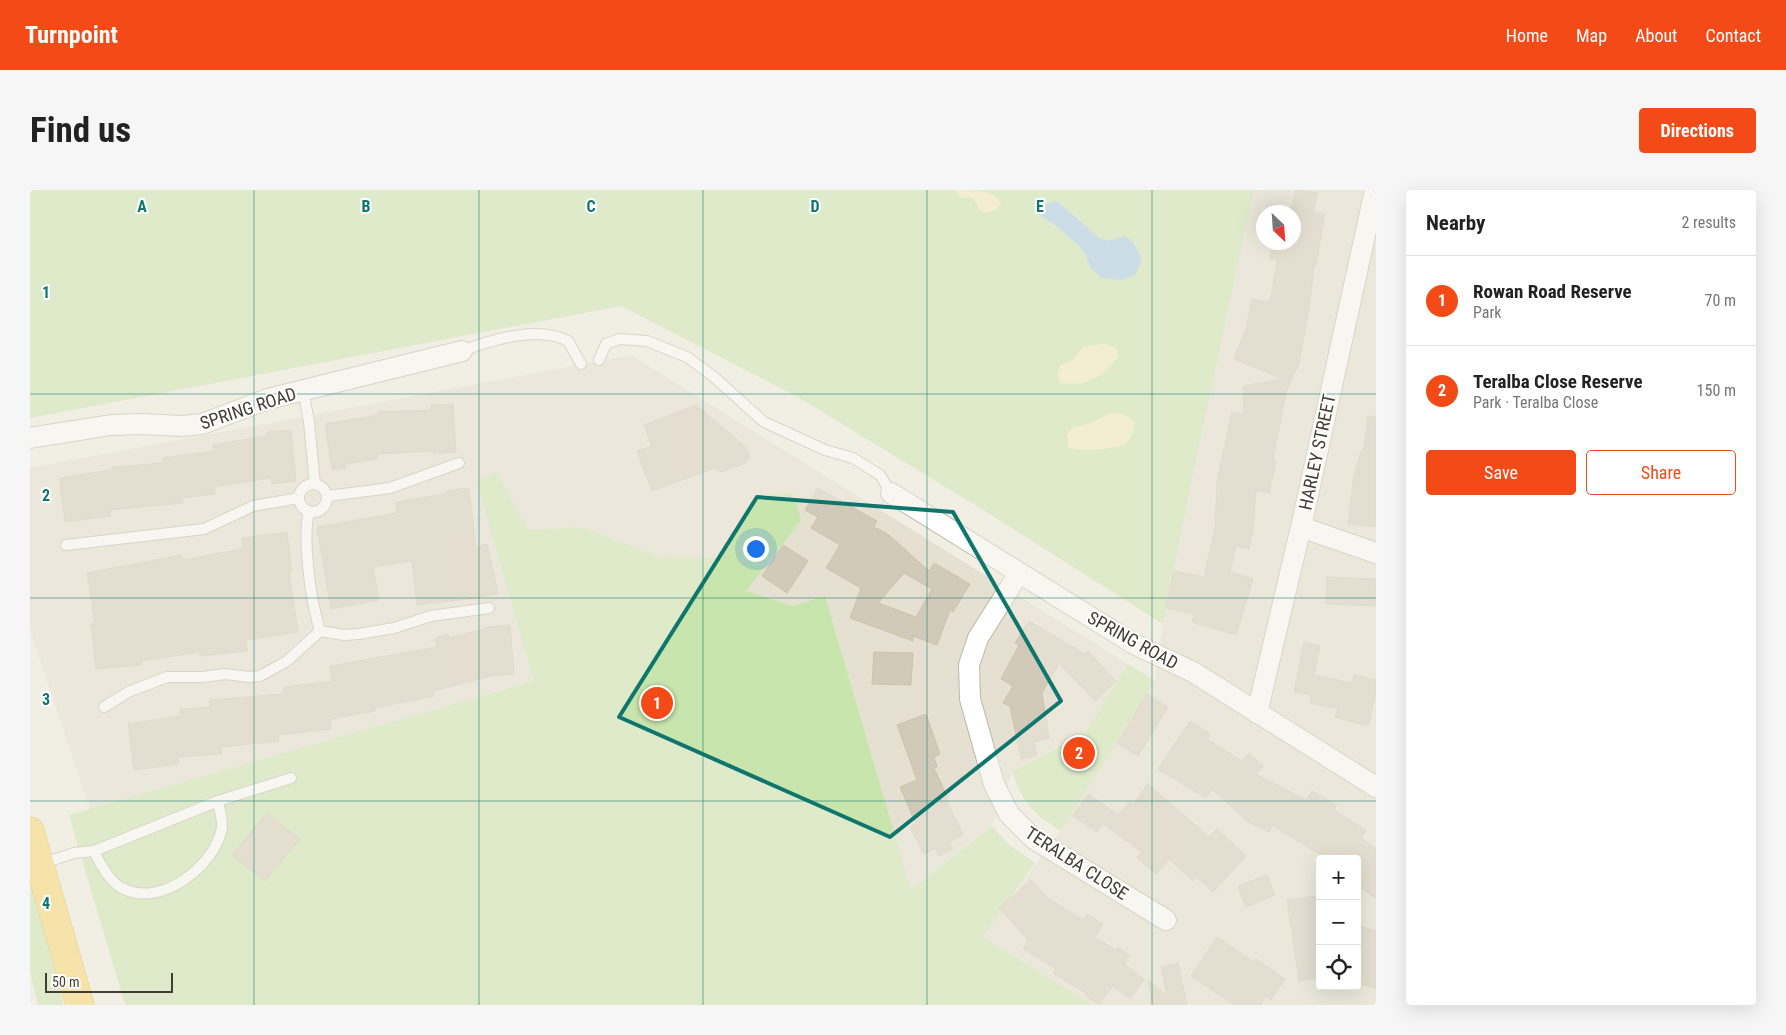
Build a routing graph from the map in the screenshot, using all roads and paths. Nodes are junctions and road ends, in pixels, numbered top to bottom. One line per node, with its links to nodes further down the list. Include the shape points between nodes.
1 (1375, 190): 13 (street, HARLEY STREET)
2 (462, 351): 4 (lane, via 526,335 545,335 568,341); 5 (street, SPRING ROAD)
3 (599, 360): 9 (lane, via 606,344 616,339 647,341 671,349 701,367 764,422 825,450 853,458 880,475)
4 (581, 364)
5 (303, 390): 6 (street, SPRING ROAD, via 202,424 111,425); 8 (lane)
6 (30, 438)
7 (459, 463): 10 (lane, via 390,488)
8 (315, 484): 10 (lane, via 323,487); 11 (lane, via 304,489)
9 (891, 492): 16 (street, SPRING ROAD)
10 (328, 496): 12 (lane, via 321,508)
11 (299, 498): 12 (lane, via 302,507); 14 (lane, via 249,507 204,529)
12 (309, 511): 18 (lane, via 306,535 314,608)
13 (1301, 527): 15 (street); 20 (street, HARLEY STREET)
14 (66, 545)
15 (1376, 553)
16 (1019, 573): 20 (street, SPRING ROAD, via 1134,644 1188,670); 27 (street, TERALBA CLOSE, via 978,638 969,665 970,699 994,784 1009,814 1034,839)
17 (490, 608): 18 (lane, via 431,616 394,628 359,634)
18 (320, 631): 19 (lane, via 287,660 262,674 249,677 229,674 167,677 128,692)
19 (104, 707)
20 (1257, 713): 22 (street, SPRING ROAD)
21 (291, 778): 23 (lane)
22 (1376, 787)
23 (218, 801): 25 (lane); 25 (lane, via 222,827 212,852 192,874 169,888 146,895 122,888 103,869)
24 (30, 831): 26 (highway)
25 (94, 852): 26 (lane, via 74,853)
26 (40, 864): 28 (highway)
27 (1166, 920)
28 (80, 1005)

